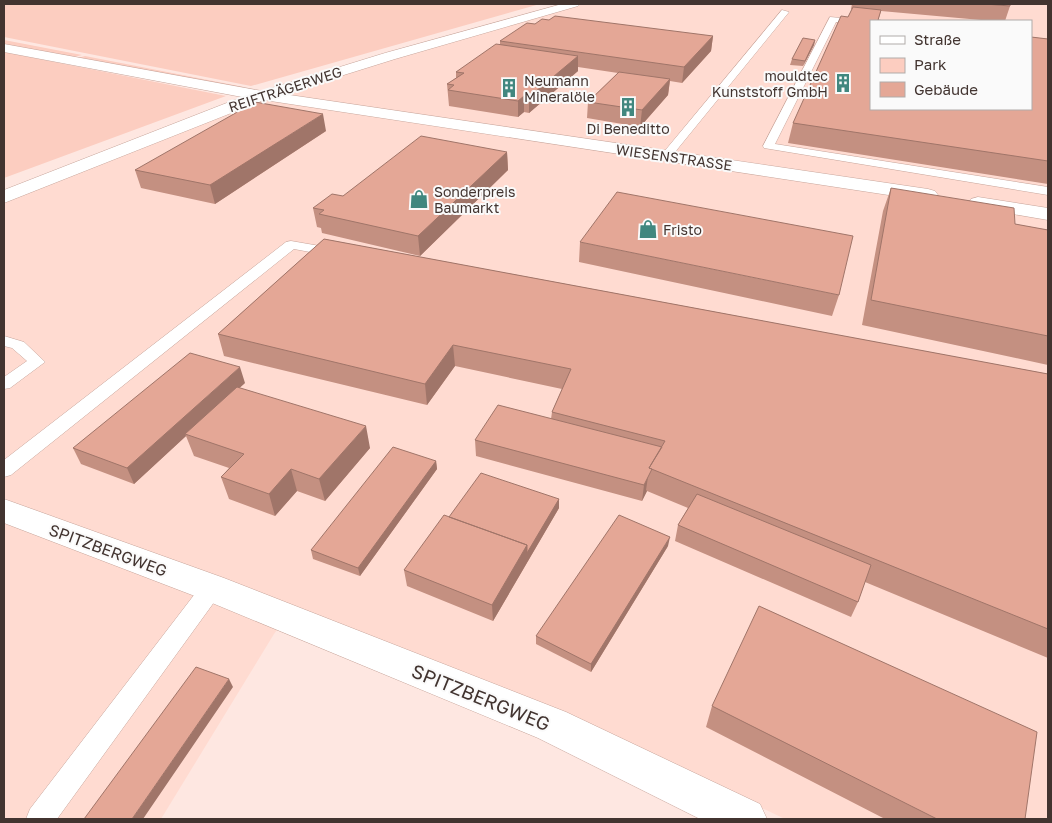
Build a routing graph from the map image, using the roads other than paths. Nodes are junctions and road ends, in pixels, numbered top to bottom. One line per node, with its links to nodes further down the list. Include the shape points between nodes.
1 (574, 4): 5 (street, REIFTRÄGERWEG)
2 (785, 12): 6 (lane)
3 (870, 23): 7 (lane, via 833,19 768,146)
4 (4, 48): 5 (street, WIESENSTRASSE)
5 (262, 95): 6 (street, WIESENSTRASSE); 8 (street, REIFTRÄGERWEG)
6 (667, 155): 9 (street, WIESENSTRASSE)
7 (1048, 191)
8 (4, 197)
9 (1048, 214)
10 (349, 256): 13 (lane, via 291,245)
11 (4, 341): 12 (lane, via 18,345 37,362)
12 (4, 384)
13 (4, 470)
14 (4, 511): 15 (street, SPITZBERGWEG)
15 (212, 588): 16 (lane); 17 (street, SPITZBERGWEG, via 552,725)
16 (40, 819)
17 (745, 819)

